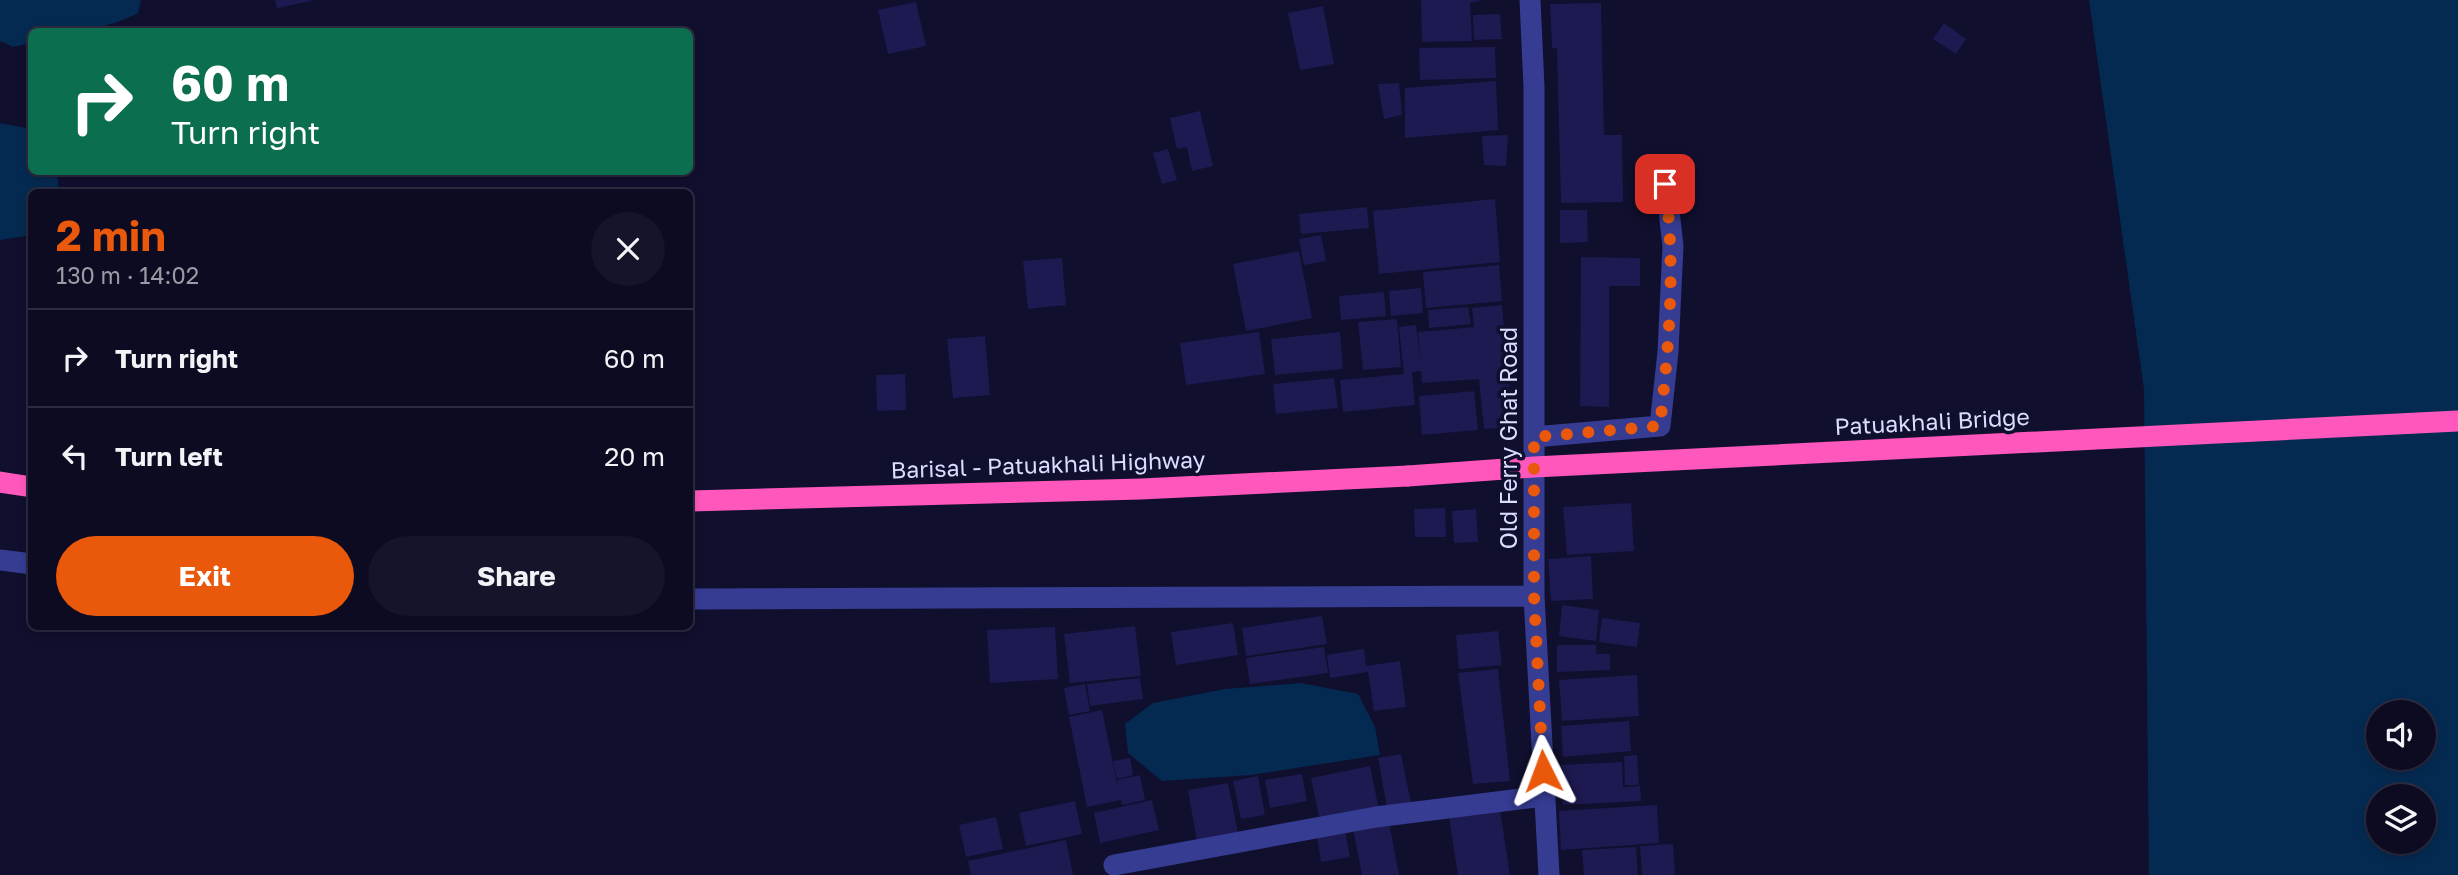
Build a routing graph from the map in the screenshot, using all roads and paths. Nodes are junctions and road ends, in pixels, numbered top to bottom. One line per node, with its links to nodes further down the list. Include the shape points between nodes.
1 (1530, 0): 4 (street, Old Ferry Ghat Road)
2 (1665, 184): 4 (street, via 1673,246 1660,426)
3 (2458, 421): 5 (highway, Patuakhali Bridge, bridge)
4 (1534, 437): 11 (street, Old Ferry Ghat Road)
5 (1408, 476): 8 (highway, Barisal - Patuakhali Highway, via 1141,489)
6 (0, 482): 7 (highway)
7 (28, 486)
8 (693, 501)
9 (0, 559): 10 (street)
10 (28, 563)
11 (1534, 596): 12 (street); 13 (street, Old Ferry Ghat Road)
12 (693, 599)
13 (1544, 796): 14 (street, via 1376,817); 15 (street, Old Ferry Ghat Road)
14 (1114, 865)
15 (1549, 875)

